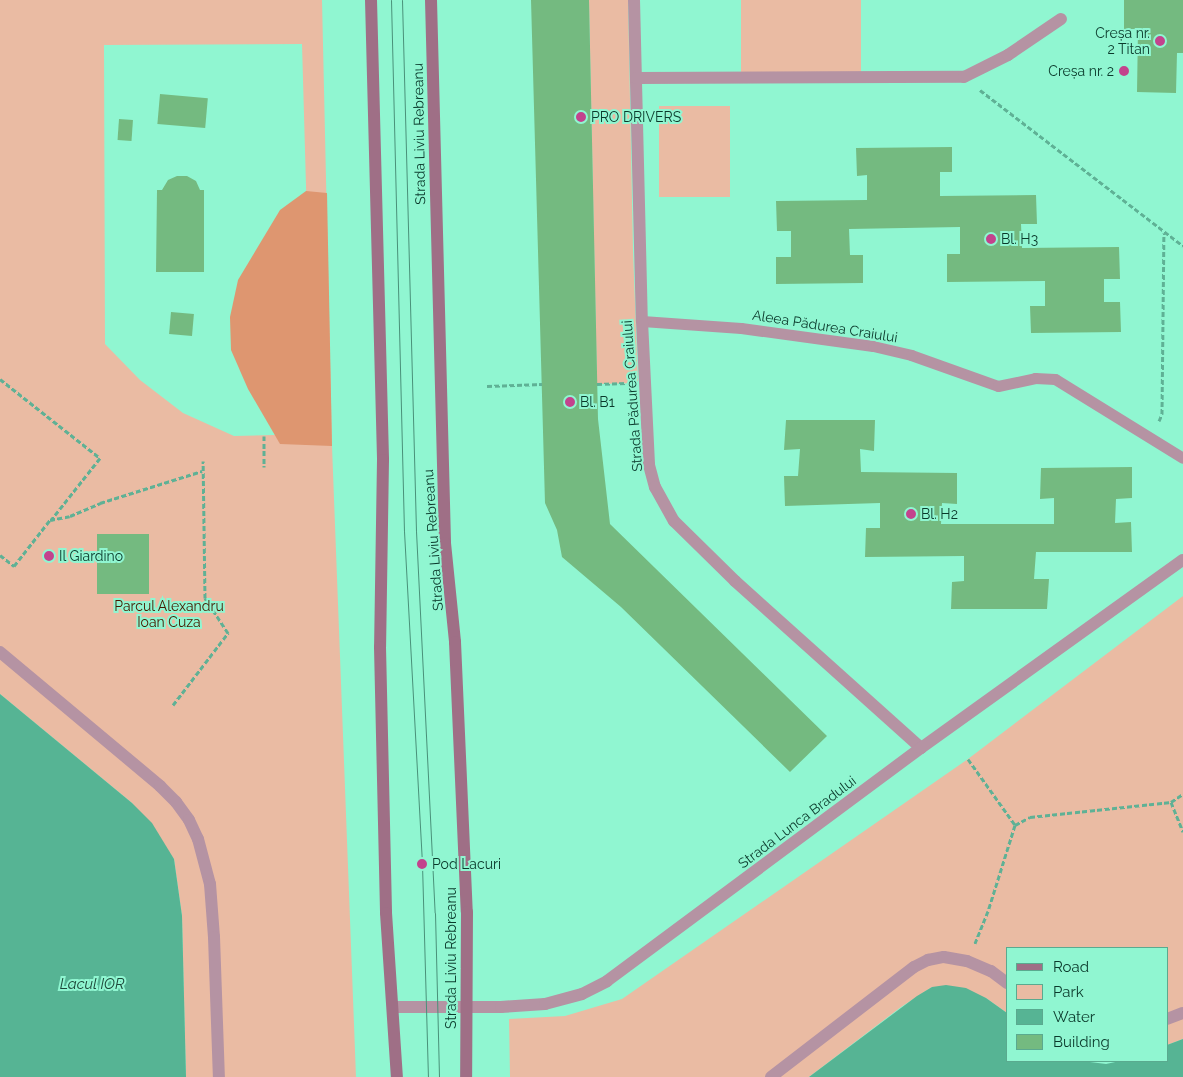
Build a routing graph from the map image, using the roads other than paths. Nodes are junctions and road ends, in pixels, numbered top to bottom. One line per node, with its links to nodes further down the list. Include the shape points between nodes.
1 (371, 0): 13 (main road, via 383,460 380,648 386,914)
2 (431, 0): 12 (main road, Strada Liviu Rebreanu, via 445,543 456,652 467,912)
3 (634, 0): 5 (street, Strada Pădurea Craiului)
4 (1061, 19): 5 (street, via 1008,55 964,77)
5 (636, 78): 6 (street, Strada Pădurea Craiului)
6 (642, 321): 7 (lane, Aleea Pădurea Craiului, via 735,328 873,346 998,386 1046,377 1068,385); 10 (street, Strada Pădurea Craiului, via 649,465 655,487 674,521 735,581)
7 (1183, 458)
8 (1183, 560): 10 (street, Strada Lunca Bradului)
9 (0, 652): 16 (street, via 152,780 176,802 189,820 198,839 210,884)
10 (921, 748): 12 (street, Strada Lunca Bradului, via 607,981 582,994 545,1004)
11 (1006, 982): 19 (street, via 967,960 944,957 928,960 914,967)
12 (467, 1007): 13 (street, Strada Lunca Bradului); 18 (main road, Strada Liviu Rebreanu)
13 (394, 1008): 17 (main road)
14 (1183, 1013): 15 (street)
15 (1168, 1019)
16 (219, 1077)
17 (397, 1077)
18 (466, 1077)
19 (771, 1077)

